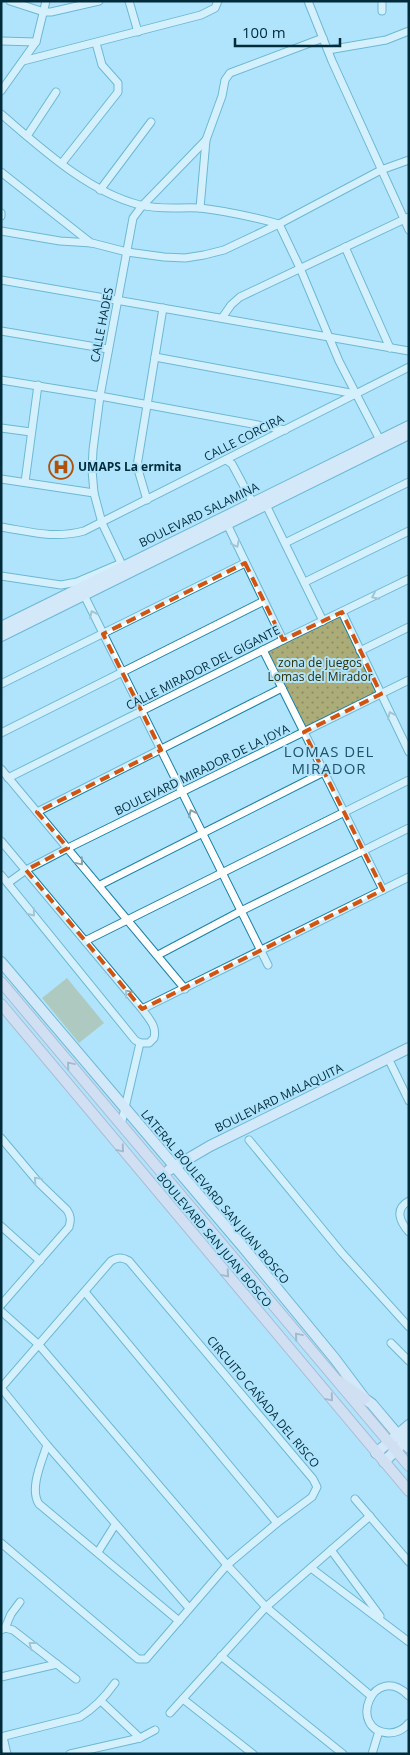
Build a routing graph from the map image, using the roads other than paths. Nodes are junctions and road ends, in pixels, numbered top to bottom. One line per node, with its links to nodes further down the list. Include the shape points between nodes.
1 (10, 1): 9 (street)
2 (46, 1): 9 (street)
3 (99, 1): 9 (street, via 57,12)
4 (129, 1): 11 (street)
5 (218, 1): 11 (street, via 208,13)
6 (308, 1): 12 (street)
7 (382, 1): 8 (street)
8 (382, 11)
9 (44, 12): 14 (street)
10 (409, 31): 16 (street, via 386,40)
11 (138, 32): 15 (street)
12 (323, 38): 16 (street); 23 (street, CALLE HADES, via 230,73)
13 (1, 40): 14 (street)
14 (36, 42): 17 (street)
15 (96, 43): 17 (street); 25 (street, via 102,65 120,87)
16 (328, 50): 26 (street)
17 (23, 61): 18 (street)
18 (1, 91)
19 (56, 92): 22 (street)
20 (1, 114): 22 (street)
21 (151, 122): 28 (street)
22 (27, 136): 25 (street)
23 (206, 140): 29 (street, CALLE HADES); 30 (street)
24 (409, 160): 26 (street)
25 (62, 163): 28 (street)
26 (381, 170): 31 (street); 32 (street)
27 (1, 172): 35 (street)
28 (100, 190): 29 (street)
29 (142, 206): 30 (street); 37 (street, CALLE HADES, via 131,224)
30 (200, 208): 32 (street)
31 (406, 218): 33 (street); 36 (street)
32 (279, 224): 37 (street, via 224,250 204,255 185,258); 38 (street)
33 (409, 230)
34 (1, 231): 35 (street)
35 (92, 244): 37 (street)
36 (345, 247): 38 (street); 45 (street)
37 (127, 252): 40 (street, CALLE HADES)
38 (300, 268): 42 (street, via 240,297); 44 (street)
39 (1, 280): 40 (street)
40 (118, 301): 41 (street); 46 (street, CALLE HADES)
41 (163, 308): 42 (street); 48 (street)
42 (222, 318): 44 (street)
43 (1, 331): 46 (street)
44 (329, 338): 45 (street); 52 (street)
45 (390, 348): 47 (street)
46 (108, 349): 53 (street, CALLE HADES)
47 (409, 352)
48 (154, 357): 52 (street); 54 (street)
49 (409, 367): 52 (street, CALLE CORCIRA)
50 (1, 380): 51 (street)
51 (38, 385): 53 (street); 58 (street)
52 (356, 394): 57 (street, CALLE CORCIRA); 60 (street)
53 (100, 396): 54 (street); 65 (street, CALLE HADES, via 93,450)
54 (147, 405): 57 (street); 66 (street, via 138,466)
55 (409, 426): 60 (street, BOULEVARD SALAMINA)
56 (1, 428): 58 (street)
57 (285, 430): 61 (street, CALLE CORCIRA)
58 (31, 432): 63 (street)
59 (409, 434): 68 (street, BOULEVARD SALAMINA)
60 (380, 440): 67 (street, BOULEVARD SALAMINA)
61 (226, 460): 66 (street, CALLE CORCIRA); 67 (street, via 232,464)
62 (1, 479): 63 (street)
63 (25, 482): 65 (street)
64 (409, 482): 73 (street)
65 (94, 493): 69 (street, CALLE HADES)
66 (147, 500): 69 (street, CALLE CORCIRA)
67 (253, 503): 75 (street, BOULEVARD SALAMINA)
68 (266, 505): 70 (street, BOULEVARD SALAMINA); 73 (street)
69 (102, 523): 71 (street, CALLE CORCIRA, via 84,531 56,536); 75 (street, CALLE HADES)
70 (226, 524): 74 (street, one-way to 74); 79 (street, BOULEVARD SALAMINA)
71 (1, 527)
72 (409, 531): 78 (street)
73 (285, 542): 78 (street)
74 (245, 563): 80 (street); 85 (street)
75 (122, 565): 76 (street, via 61,585); 83 (street, BOULEVARD SALAMINA)
76 (1, 576)
77 (409, 580): 81 (street, CALLE MIRADOR DEL GIGANTE, one-way to 81)
78 (305, 582): 82 (street)
79 (84, 595): 85 (street, one-way to 79); 86 (street, BOULEVARD SALAMINA)
80 (264, 601): 87 (street); 90 (street)
81 (342, 612): 82 (street, CALLE MIRADOR DEL GIGANTE); 89 (street)
82 (323, 621): 87 (street, CALLE MIRADOR DEL GIGANTE)
83 (1, 627)
84 (409, 627): 89 (street)
85 (103, 634): 90 (street); 92 (street)
86 (1, 636)
87 (283, 640): 88 (street, CALLE MIRADOR DEL GIGANTE)
88 (263, 650): 93 (street); 95 (street, CALLE MIRADOR DEL GIGANTE)
89 (360, 651): 94 (street)
90 (122, 672): 95 (street); 98 (street)
91 (409, 680): 94 (street, BOULEVARD MIRADOR DE LA JOYA)
92 (1, 684)
93 (282, 688): 97 (street); 100 (street)
94 (381, 694): 97 (street, BOULEVARD MIRADOR DE LA JOYA); 99 (street, one-way to 94)
95 (141, 711): 100 (street); 104 (street, CALLE MIRADOR DEL GIGANTE)
96 (409, 731): 99 (street)
97 (304, 732): 103 (street); 106 (street, BOULEVARD MIRADOR DE LA JOYA)
98 (1, 733)
99 (400, 735): 101 (street)
100 (161, 750): 106 (street); 108 (street)
101 (409, 752)
102 (1, 769): 104 (street)
103 (324, 772): 107 (street); 110 (street)
104 (8, 778): 108 (street)
105 (409, 780): 107 (street)
106 (182, 792): 110 (street, one-way to 106); 112 (street, BOULEVARD MIRADOR DE LA JOYA)
107 (343, 811): 113 (street); 115 (street)
108 (37, 812): 112 (street)
109 (409, 828): 113 (street)
110 (202, 834): 115 (street); 119 (street)
111 (1, 841): 114 (street)
112 (68, 848): 114 (street, BOULEVARD MIRADOR DE LA JOYA); 119 (street, one-way to 119)
113 (362, 850): 120 (street); 121 (street)
114 (26, 870): 118 (street, BOULEVARD MIRADOR DE LA JOYA); 123 (street)
115 (221, 872): 121 (street); 122 (street)
116 (1, 875): 118 (street)
117 (409, 877): 120 (street)
118 (8, 883): 132 (street, one-way to 132)
119 (100, 885): 122 (street)
120 (383, 890): 124 (street)
121 (241, 911): 124 (street); 125 (street)
122 (128, 919): 123 (street); 125 (street)
123 (84, 941): 131 (street, one-way to 123)
124 (261, 950): 127 (street); 129 (street)
125 (158, 955): 129 (street)
126 (1, 962): 137 (street, LATERAL BOULEVARD SAN JUAN BOSCO)
127 (268, 965)
128 (1, 982): 136 (main road, BOULEVARD SAN JUAN BOSCO, one-way to 128)
129 (185, 989): 131 (street)
130 (1, 1004): 138 (main road, BOULEVARD SAN JUAN BOSCO)
131 (142, 1009): 132 (street, via 155,1032 149,1043)
132 (140, 1043): 137 (street)
133 (409, 1048): 134 (street, BOULEVARD MALAQUITA)
134 (388, 1058): 135 (street); 142 (street, BOULEVARD MALAQUITA)
135 (409, 1101)
136 (101, 1102): 138 (main road); 139 (main road, BOULEVARD SAN JUAN BOSCO)
137 (125, 1109): 139 (street); 142 (street, LATERAL BOULEVARD SAN JUAN BOSCO)
138 (90, 1112): 162 (main road, BOULEVARD SAN JUAN BOSCO, one-way to 162)
139 (121, 1125): 143 (main road, BOULEVARD SAN JUAN BOSCO)
140 (1, 1138): 147 (street, one-way to 140, via 69,1227 70,1215)
141 (249, 1140): 151 (street, via 342,1253)
142 (174, 1167): 143 (street, BOULEVARD MALAQUITA); 157 (street, LATERAL BOULEVARD SAN JUAN BOSCO, via 329,1351)
143 (162, 1174): 155 (main road, BOULEVARD SAN JUAN BOSCO, one-way to 143)
144 (409, 1201): 146 (street, via 400,1210 400,1218)
145 (1, 1226): 147 (street)
146 (409, 1232)
147 (40, 1261): 149 (street)
148 (85, 1292): 153 (street, CIRCUITO CAÑADA DEL RISCO); 168 (street); 168 (street, CIRCUITO CAÑADA DEL RISCO, via 111,1261 117,1258 130,1261 313,1479 316,1488 312,1496)
149 (1, 1305)
150 (1, 1311): 153 (street)
151 (409, 1327)
152 (391, 1343): 154 (street)
153 (39, 1346): 156 (street, CIRCUITO CAÑADA DEL RISCO); 174 (street)
154 (409, 1361)
155 (332, 1377): 157 (main road); 161 (main road, BOULEVARD SAN JUAN BOSCO)
156 (1, 1388): 160 (street)
157 (365, 1399): 159 (street, LATERAL BOULEVARD SAN JUAN BOSCO)
158 (409, 1425): 159 (street)
159 (405, 1441): 161 (street)
160 (46, 1445): 169 (street); 172 (street, via 34,1488 36,1499)
161 (392, 1447): 162 (street); 163 (street); 164 (main road, BOULEVARD SAN JUAN BOSCO)
162 (376, 1453): 163 (main road, BOULEVARD SAN JUAN BOSCO)
163 (384, 1462): 165 (main road, BOULEVARD SAN JUAN BOSCO)
164 (409, 1466)
165 (409, 1491)
166 (356, 1499): 167 (street)
167 (370, 1516): 171 (street); 173 (street)
168 (277, 1523): 174 (street, CIRCUITO CAÑADA DEL RISCO)
169 (115, 1525): 172 (street); 178 (street)
170 (1, 1542): 179 (street, CIRCUITO CAÑADA DEL RISCO, via 138,1659 146,1659)
171 (331, 1550): 175 (street); 180 (street)
172 (98, 1552): 179 (street)
173 (409, 1562)
174 (227, 1565): 177 (street); 178 (street, CIRCUITO CAÑADA DEL RISCO)
175 (311, 1568): 177 (street); 180 (street)
176 (20, 1602): 181 (street)
177 (266, 1607): 183 (street); 190 (street)
178 (190, 1608): 179 (street, CIRCUITO CAÑADA DEL RISCO)
179 (179, 1621)
180 (385, 1622): 182 (street)
181 (3, 1629): 184 (street, one-way to 181, via 13,1630)
182 (409, 1642)
183 (221, 1656): 191 (street); 202 (street)
184 (57, 1664): 185 (street); 186 (street)
185 (1, 1677)
186 (76, 1679)
187 (115, 1683): 192 (street)
188 (409, 1684): 189 (street)
189 (406, 1694): 190 (street, via 397,1688 382,1687)
190 (371, 1696): 196 (street, via 366,1715)
191 (183, 1699): 193 (street); 201 (street)
192 (101, 1701): 197 (street, via 80,1717); 198 (street)
193 (170, 1713)
194 (409, 1723): 196 (street, via 394,1733)
195 (154, 1730): 198 (street)
196 (379, 1731): 203 (street)
197 (2, 1737): 199 (street)
198 (140, 1738): 200 (street)
199 (7, 1754)
200 (70, 1754)
201 (253, 1754)
202 (343, 1754)
203 (372, 1754)

